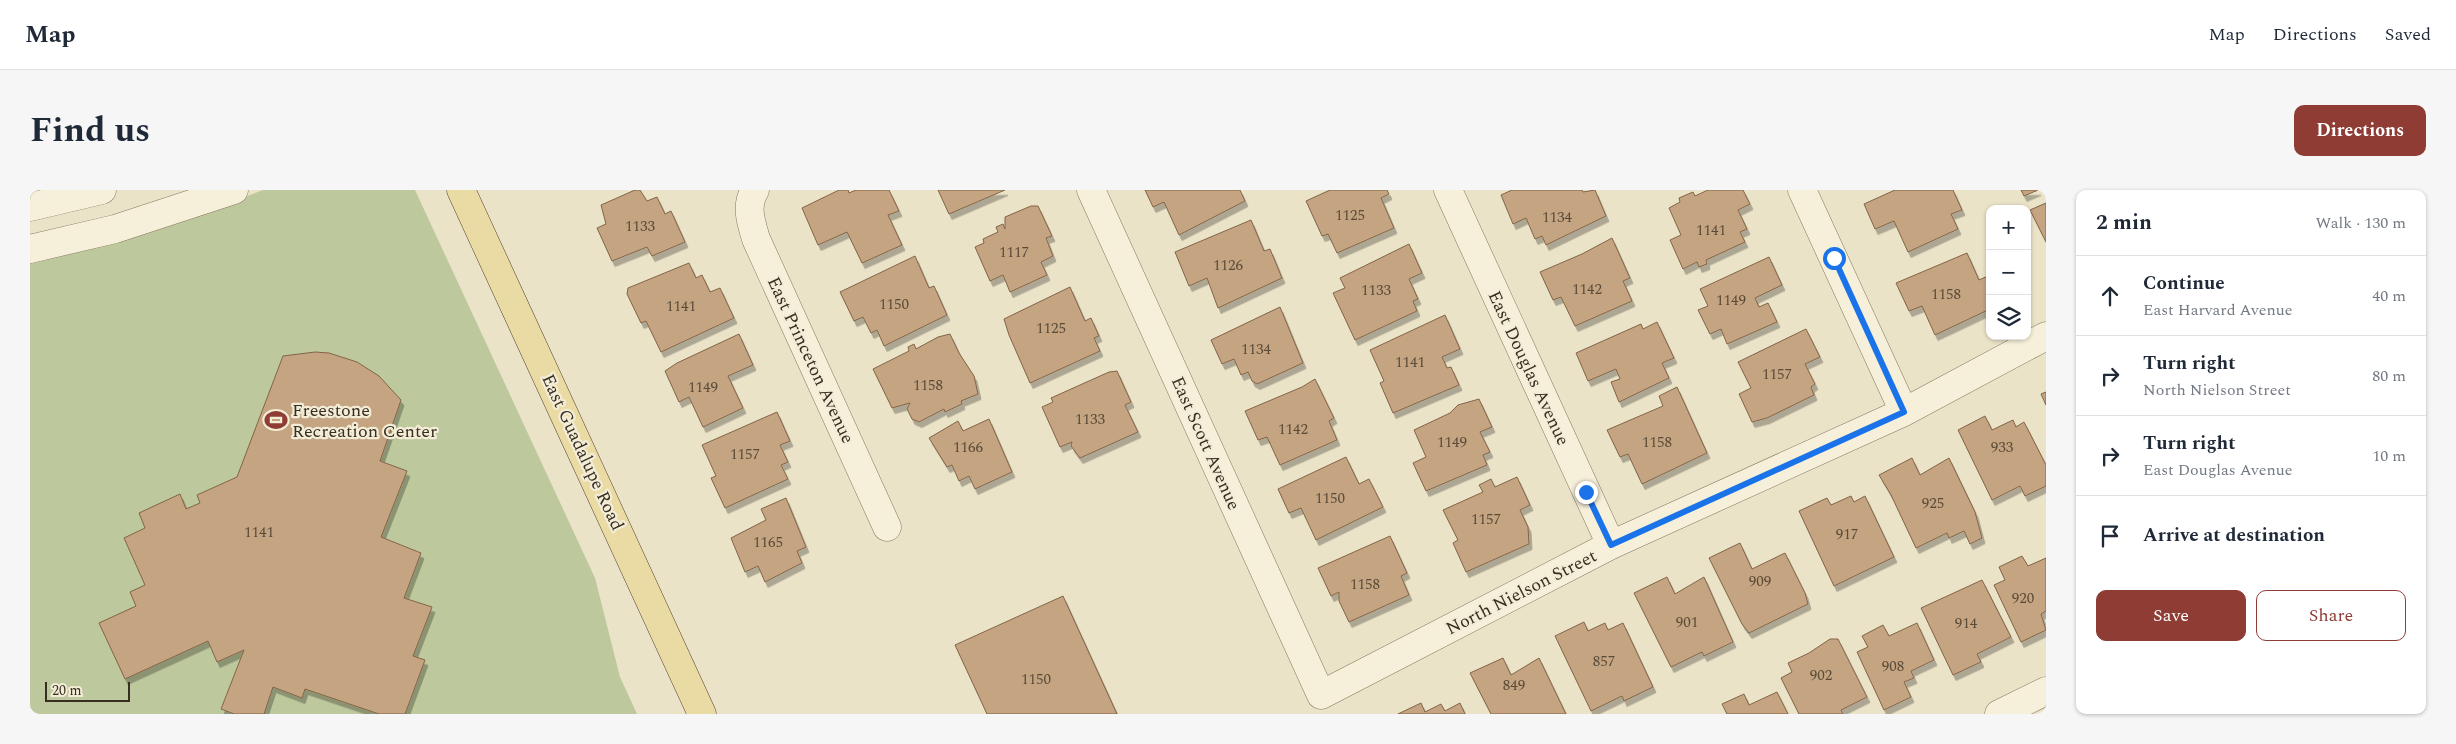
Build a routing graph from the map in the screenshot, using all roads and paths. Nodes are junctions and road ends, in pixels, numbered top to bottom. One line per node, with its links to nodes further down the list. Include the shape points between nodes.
1 (102, 190): 8 (street)
2 (234, 190): 9 (street, via 115,229)
3 (461, 190): 16 (main road, East Guadalupe Road)
4 (755, 190): 12 (street, East Princeton Avenue, via 749,210 756,239)
5 (1091, 190): 14 (street, East Scott Avenue)
6 (1448, 190): 13 (street, East Douglas Avenue)
7 (1802, 190): 11 (street)
8 (30, 207)
9 (30, 249)
10 (2046, 336): 11 (street, North Nielson Street)
11 (1904, 412): 13 (street, North Nielson Street)
12 (887, 527)
13 (1611, 545): 14 (street, North Nielson Street)
14 (1321, 695)
15 (2043, 700): 17 (street)
16 (702, 714)
17 (1999, 714)

